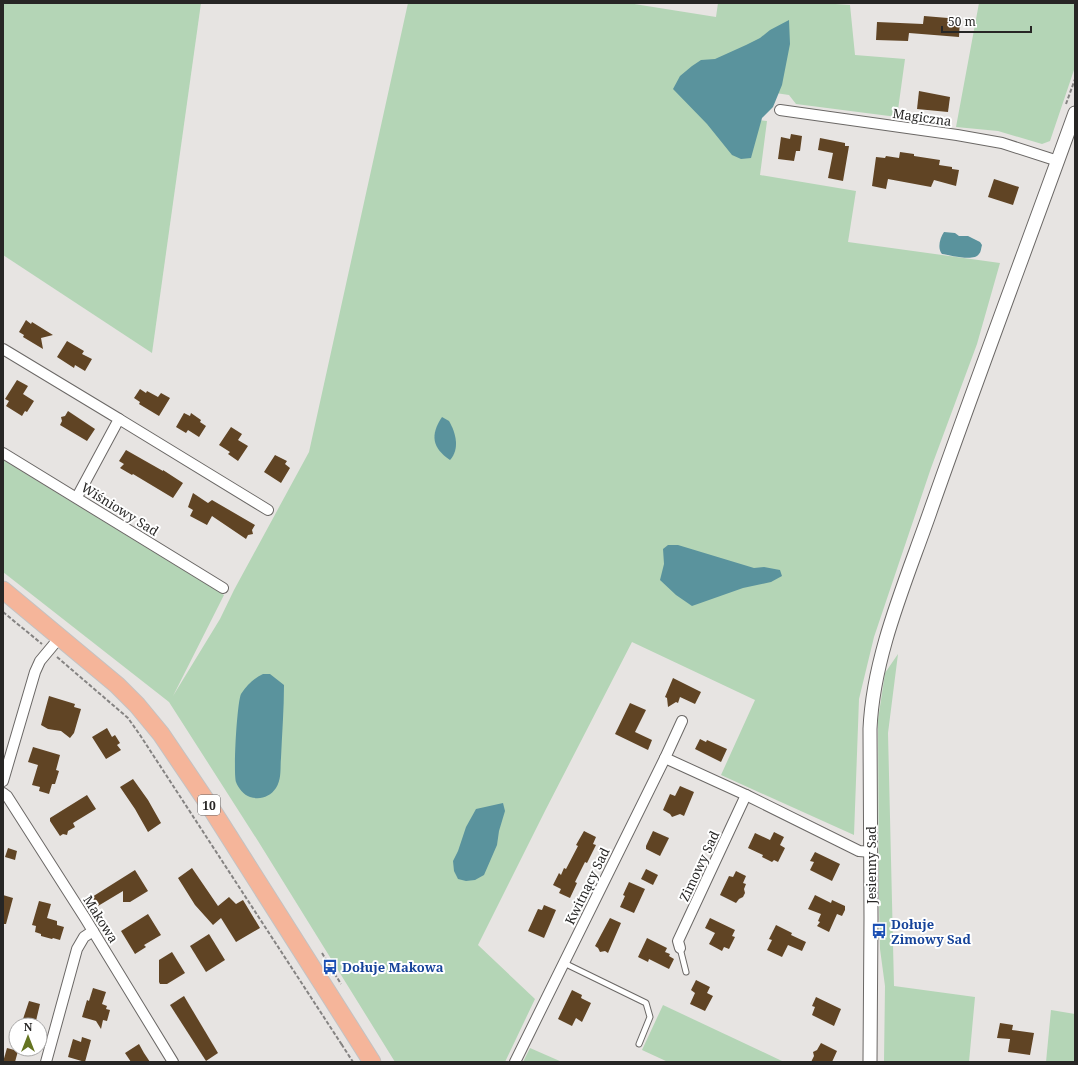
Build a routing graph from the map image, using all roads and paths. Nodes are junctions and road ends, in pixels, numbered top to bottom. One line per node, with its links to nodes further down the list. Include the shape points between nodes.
1 (1075, 79): 3 (path)
2 (780, 110): 4 (street, Magiczna, via 1002,143)
3 (1070, 111): 4 (street, Jesienny Sad)
4 (1058, 161): 20 (street, Jesienny Sad, via 949,458 880,660 870,715)
5 (3, 349): 6 (street)
6 (119, 419): 8 (street); 9 (street)
7 (3, 453): 8 (street, Wiśniowy Sad)
8 (77, 497): 10 (street, Wiśniowy Sad)
9 (268, 510)
10 (223, 588)
11 (3, 590): 13 (main road, 10)
12 (3, 612): 14 (path)
13 (60, 636): 14 (street); 27 (main road, 10, via 128,696 161,734 209,805)
14 (48, 650): 17 (street, via 35,672); 26 (path, via 128,718)
15 (682, 721): 16 (street, Kwitnący Sad)
16 (665, 758): 19 (street); 23 (street, Kwitnący Sad)
17 (3, 781)
18 (3, 793): 21 (street, Makowa)
19 (746, 795): 20 (street, via 860,851); 22 (street, Zimowy Sad, via 678,941)
20 (871, 852): 31 (street, Jesienny Sad)
21 (93, 931): 28 (street, via 84,937 77,950); 29 (street, Makowa)
22 (680, 948): 24 (lane)
23 (564, 963): 25 (lane, via 646,1003 650,1017); 30 (street, Kwitnący Sad)
24 (686, 972)
25 (639, 1044)
26 (342, 1045)
27 (369, 1061)
28 (46, 1062)
29 (173, 1062)
30 (515, 1062)
31 (870, 1062)

